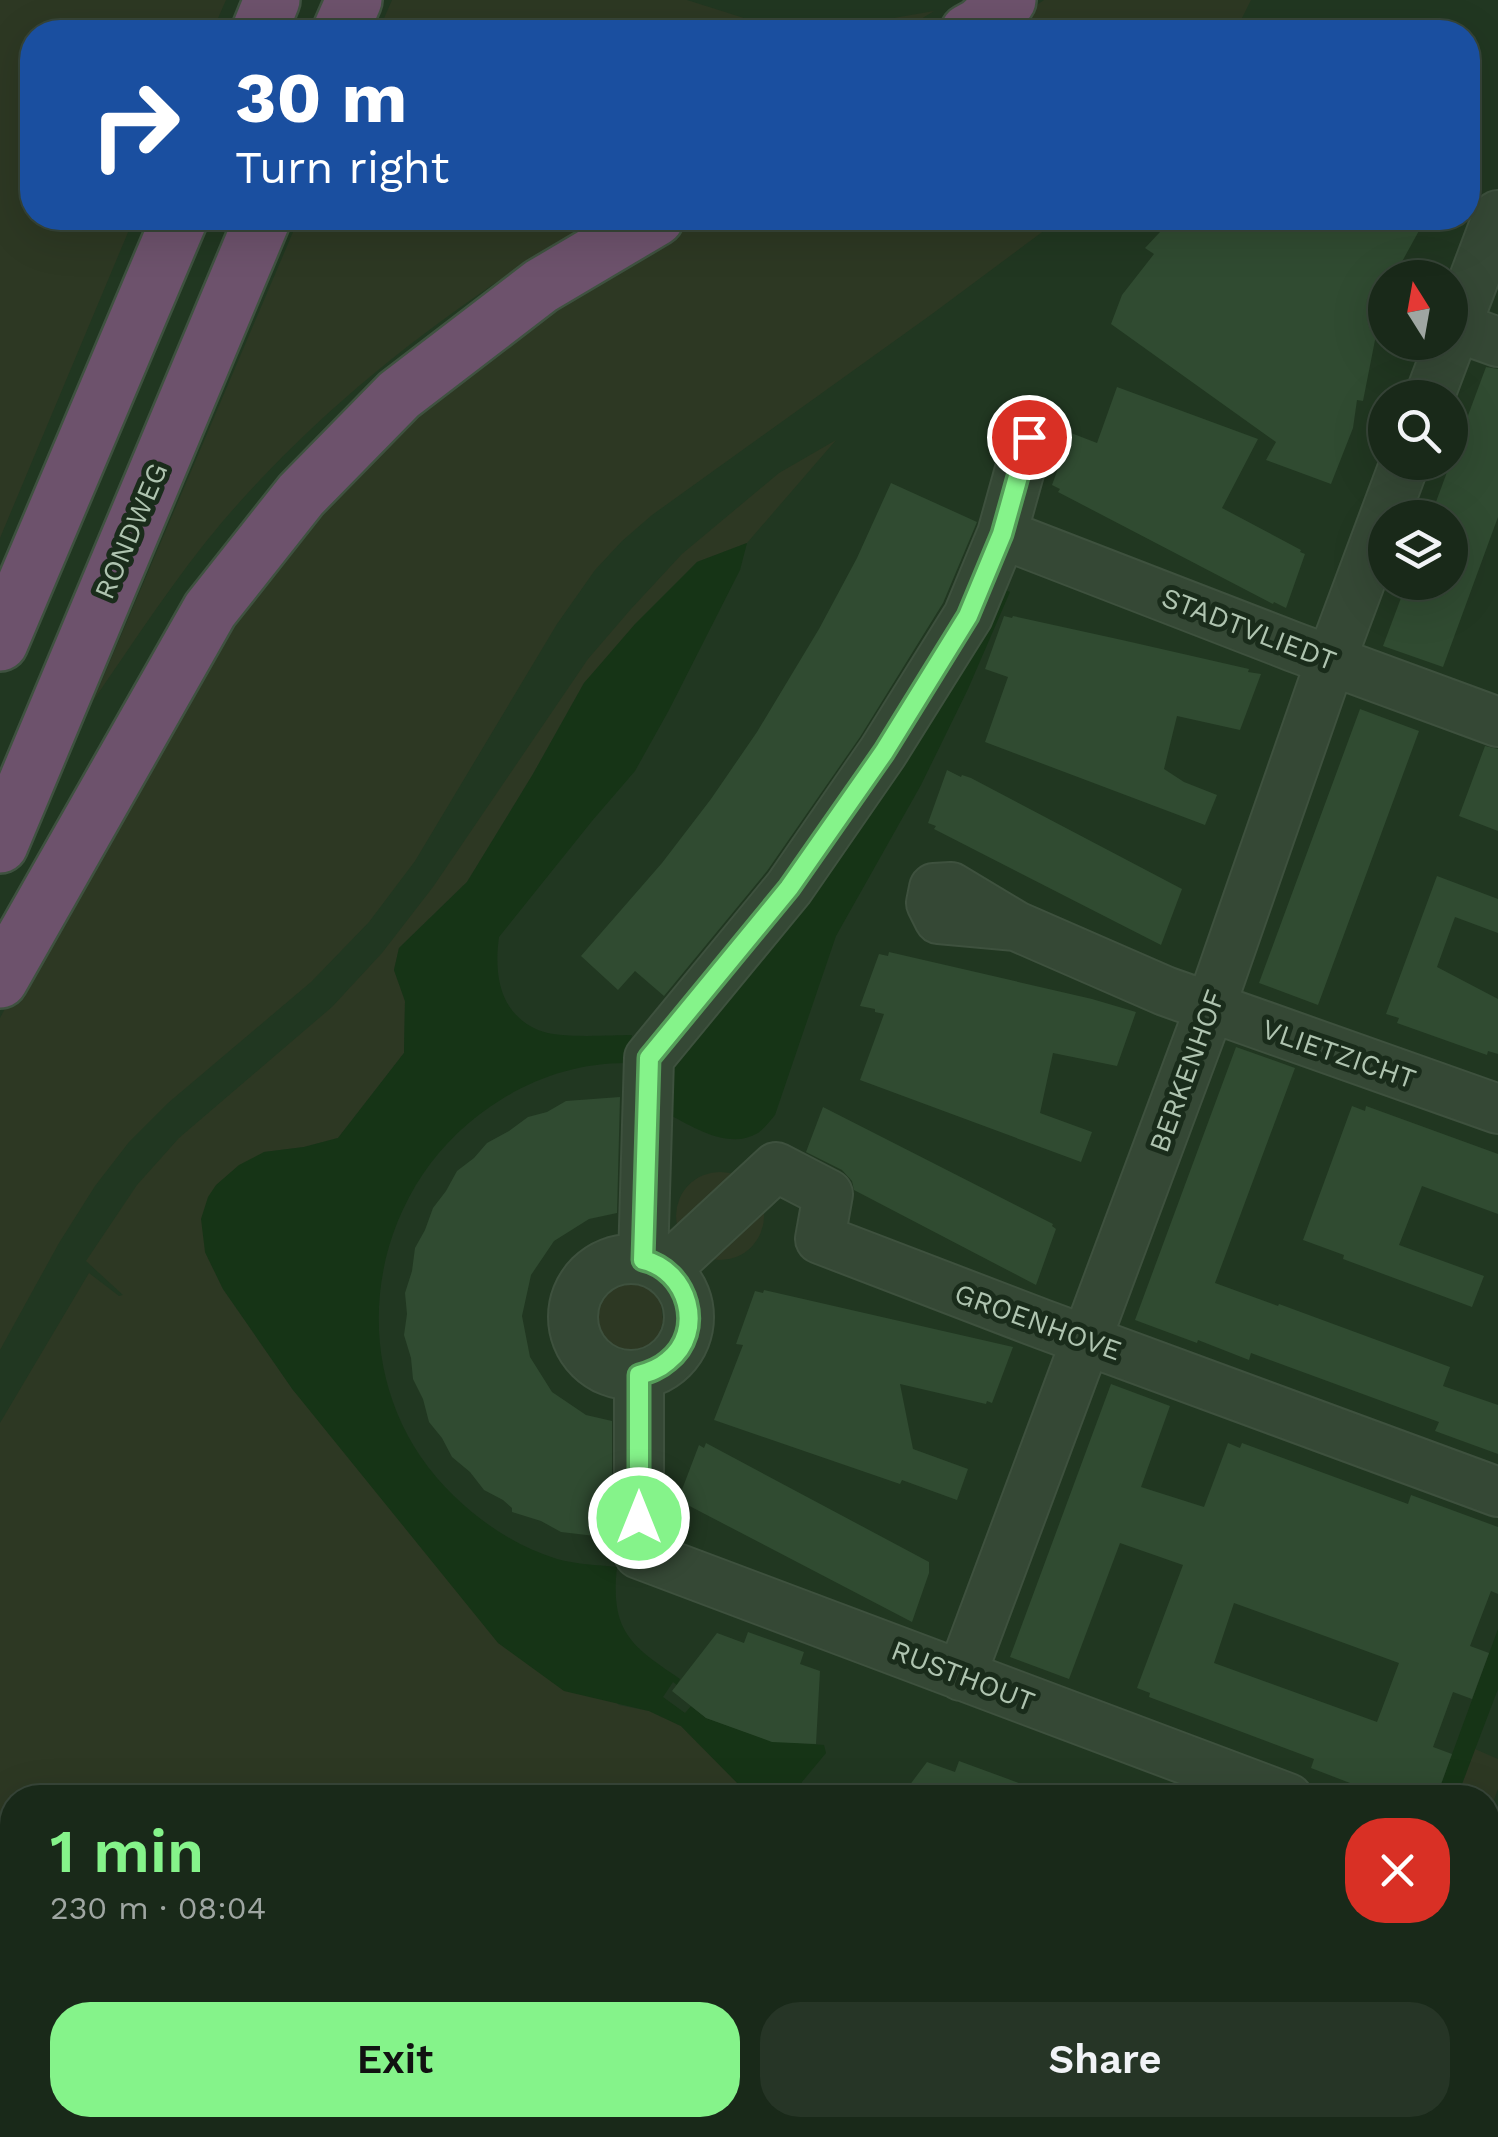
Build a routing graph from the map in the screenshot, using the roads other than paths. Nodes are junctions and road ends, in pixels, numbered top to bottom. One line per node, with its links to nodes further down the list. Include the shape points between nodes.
1 (1008, 0): 2 (highway)
2 (986, 20)
3 (1498, 215): 7 (street)
4 (175, 230): 12 (highway)
5 (258, 230): 15 (highway, RONDWEG)
6 (636, 230): 17 (highway, via 540,286 398,396 301,495 210,610)
7 (1477, 335): 8 (street)
8 (1443, 380)
9 (1029, 437): 11 (street)
10 (1397, 480): 13 (street, BERKENHOF)
11 (1002, 534): 13 (street, STADTVLIEDT); 20 (street, via 968,616 884,752 789,888 649,1058)
12 (0, 644)
13 (1332, 660): 14 (street, STADTVLIEDT); 18 (street, BERKENHOF)
14 (1498, 722)
15 (0, 845)
16 (1016, 926): 18 (street, VLIETZICHT)
17 (0, 980)
18 (1210, 1008): 19 (street, VLIETZICHT); 21 (street, BERKENHOF)
19 (1498, 1110)
20 (654, 1265): 21 (street, GROENHOVE, via 776,1167 828,1194 820,1240); 22 (street, via 684,1291 688,1327 672,1359); 22 (street, via 627,1259 598,1269 573,1308 576,1338 595,1364)
21 (1086, 1339): 23 (street, GROENHOVE); 24 (street, BERKENHOF)
22 (639, 1375): 24 (street, RUSTHOUT, via 638,1554)
23 (1498, 1492)
24 (960, 1676): 25 (street, RUSTHOUT)
25 (1253, 1785)

